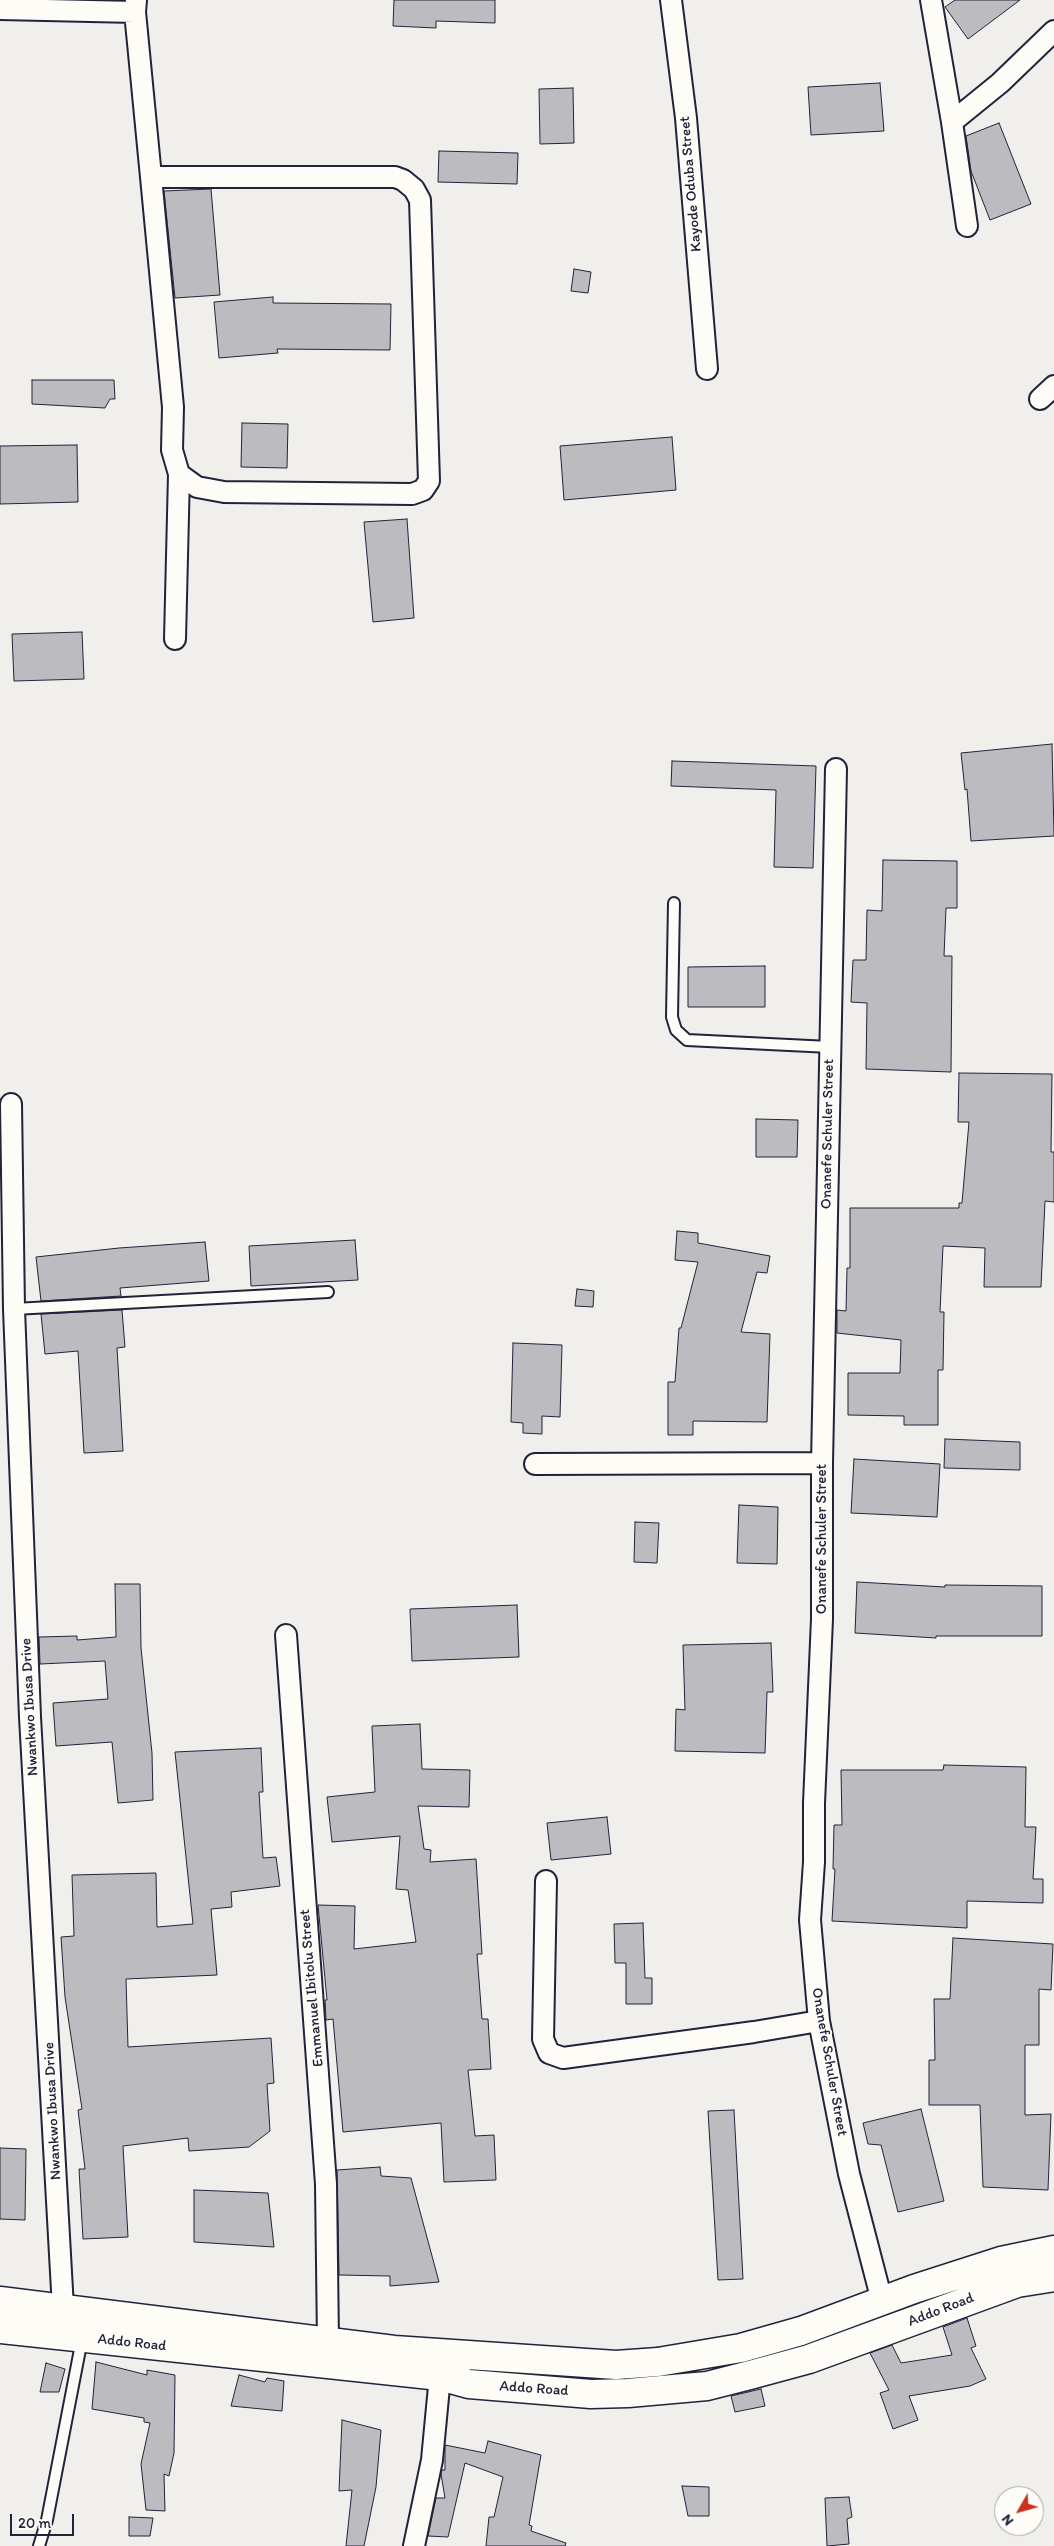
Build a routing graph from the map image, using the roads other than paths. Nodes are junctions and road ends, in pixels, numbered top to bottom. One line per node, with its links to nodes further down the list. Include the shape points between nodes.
1 (671, 0): 9 (street, Kayode Oduba Street, via 686,118)
2 (931, 0): 6 (street)
3 (135, 6): 4 (street); 7 (street)
4 (0, 10)
5 (1054, 31): 6 (street, via 1000,83)
6 (952, 122): 8 (street)
7 (151, 177): 10 (street, via 173,407 172,450); 10 (street, via 395,177 414,189 420,200 429,481 423,490 412,494 224,492 197,487)
8 (967, 226)
9 (707, 369)
10 (179, 474): 11 (street)
11 (175, 639)
12 (836, 770): 14 (street, Onanefe Schuler Street)
13 (674, 902): 14 (lane, via 672,1017 676,1030 687,1040)
14 (830, 1047): 18 (street, Onanefe Schuler Street)
15 (11, 1104): 17 (street, Nwankwo Ibusa Drive)
16 (328, 1292): 17 (lane)
17 (14, 1309): 27 (street, Nwankwo Ibusa Drive, via 30,1717)
18 (822, 1463): 19 (street); 22 (street, Onanefe Schuler Street, via 822,1619 810,1920)
19 (535, 1464)
20 (286, 1635): 30 (street, Emmanuel Ibitolu Street, via 326,2184)
21 (546, 1881): 22 (street, via 543,2039 549,2053 563,2058)
22 (819, 2021): 26 (street, Onanefe Schuler Street, via 849,2174)
23 (1054, 2250): 26 (main road, Addo Road, via 1001,2261)
24 (1054, 2277): 31 (main road, Addo Road, via 1017,2283 809,2359 707,2386 628,2394 591,2394 469,2384)
25 (0, 2301): 27 (main road, Addo Road)
26 (882, 2301): 30 (main road, Addo Road, via 801,2331 741,2348 658,2362 616,2365 403,2351)
27 (62, 2308): 30 (main road, Addo Road)
28 (0, 2328): 29 (main road, Addo Road)
29 (82, 2337): 31 (main road, Addo Road); 32 (lane, via 47,2520)
30 (328, 2342)
31 (440, 2376): 33 (street, via 432,2460)
32 (39, 2546)
33 (414, 2546)

